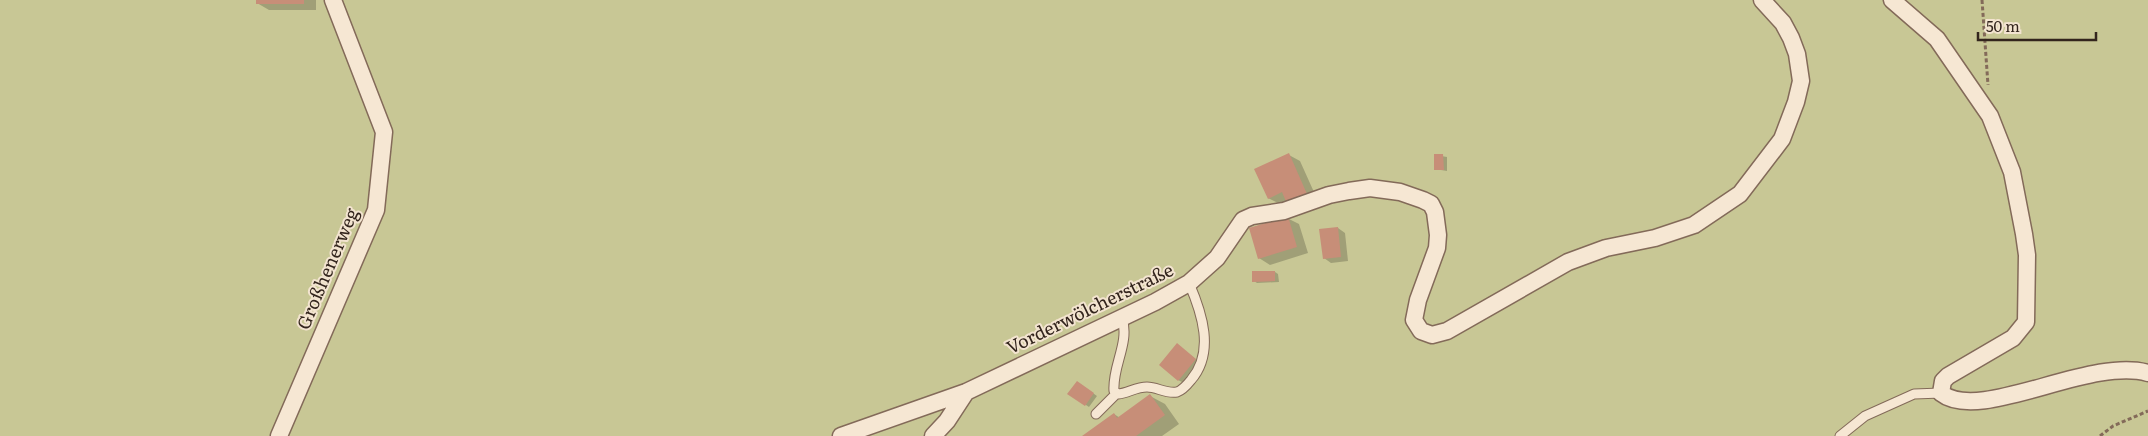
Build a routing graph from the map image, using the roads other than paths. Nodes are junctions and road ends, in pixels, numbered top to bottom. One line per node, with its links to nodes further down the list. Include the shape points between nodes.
1 (333, 0): 11 (street, Großhenerweg, via 384,132 376,210)
2 (1762, 0): 4 (street, Vorderwölcherstraße, via 1783,23 1797,54 1801,81 1796,102 1782,139 1740,194 1694,225 1655,238 1606,248 1568,262 1447,331 1432,335 1421,331 1414,320 1437,248 1438,222 1430,204 1400,192 1370,188 1349,191 1284,211 1252,216 1243,220 1217,258)
3 (1892, 0): 8 (street, via 1937,39 1990,116 2012,172 2027,255 2026,322 2006,343 1948,376 1943,381)
4 (1189, 283): 5 (street, Vorderwölcherstraße); 9 (lane, via 1205,345 1198,372 1178,392 1138,387)
5 (1122, 318): 7 (street, Vorderwölcherstraße); 9 (lane, via 1124,341 1113,384)
6 (2148, 373): 8 (street, via 2110,370 1986,401 1949,400)
7 (966, 392): 12 (street, Vorderwölcherstraße); 13 (street)
8 (1941, 393): 14 (lane, via 1914,394 1865,416)
9 (1116, 394): 10 (lane)
10 (1096, 414)
11 (278, 436)
12 (841, 436)
13 (934, 436)
14 (1840, 436)

